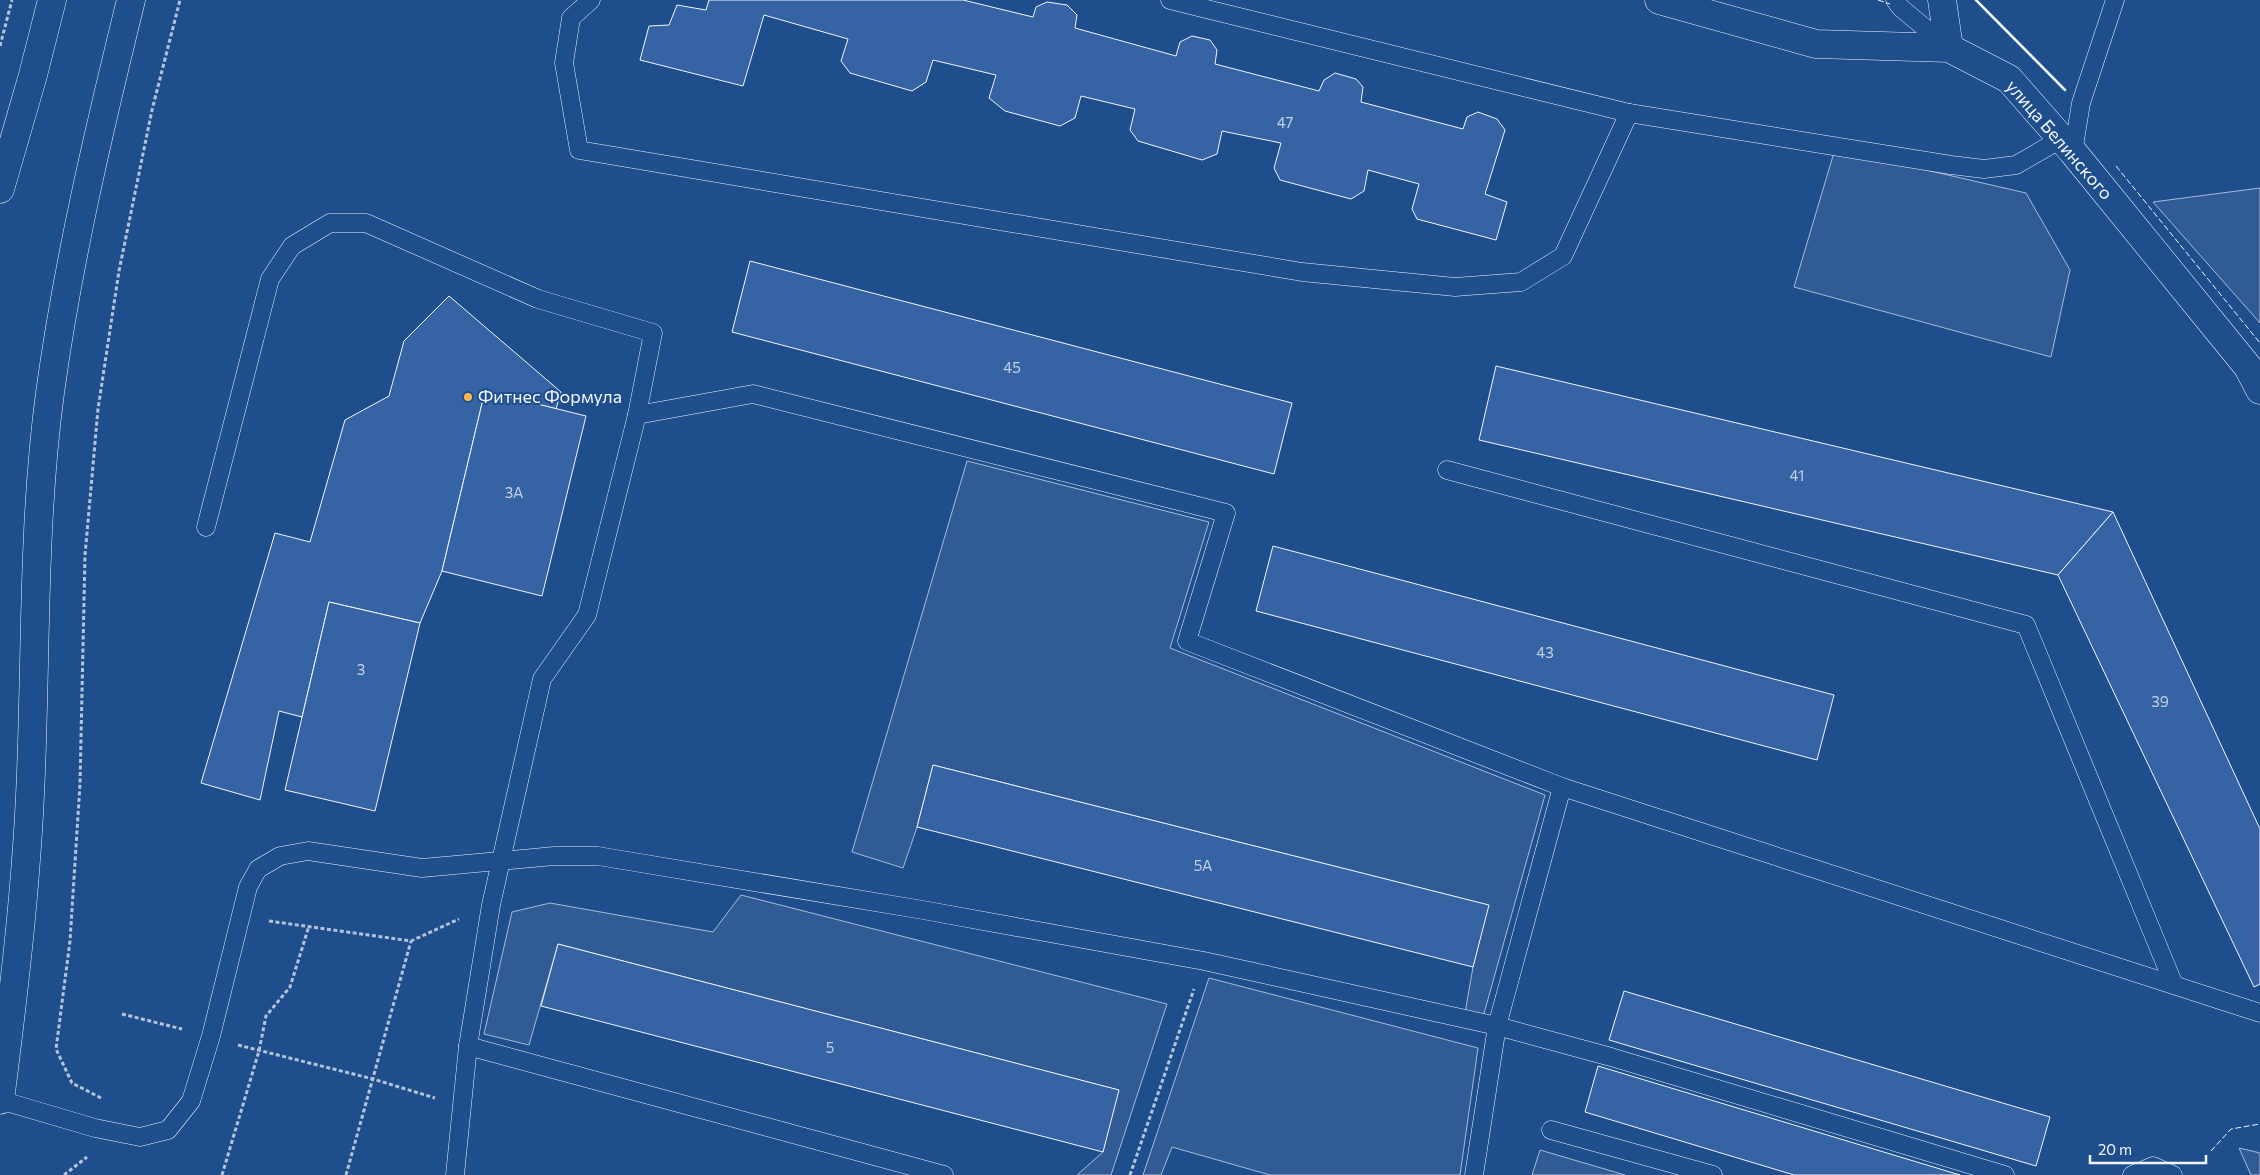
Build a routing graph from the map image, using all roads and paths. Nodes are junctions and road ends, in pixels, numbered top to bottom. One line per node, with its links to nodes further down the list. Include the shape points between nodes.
1 (12, 0): 11 (path)
2 (52, 0): 15 (main road)
3 (132, 0): 35 (main road, via 107,97 74,251 50,394 35,553 31,774 20,945)
4 (180, 0): 37 (path, via 152,110 119,271 98,409 85,555 80,784 70,941 56,1049 72,1083 101,1096)
5 (591, 0): 13 (lane, via 571,18 564,63 580,150 1302,272 1455,287 1522,282 1563,256)
6 (1170, 0): 13 (lane)
7 (1659, 0): 12 (main road, улица Белинского, via 1816,44)
8 (1895, 0): 12 (lane)
9 (1942, 0): 12 (main road)
10 (2115, 0): 14 (lane)
11 (0, 46)
12 (1950, 48): 14 (main road, улица Белинского, via 2009,79)
13 (1629, 113): 14 (lane, via 1984,169 2016,165)
14 (2067, 146): 16 (main road, улица Белинского, via 2248,367)
15 (0, 189)
16 (2260, 390)
17 (637, 415): 19 (lane, via 653,333 538,299 366,223 330,223 292,246 270,279); 20 (lane, via 753,394 1226,513 1187,641); 21 (lane, via 586,615 542,680)
18 (1447, 470): 26 (lane, via 2026,625)
19 (206, 526)
20 (1562, 787): 26 (lane); 30 (lane)
21 (502, 861): 22 (lane); 23 (lane, via 422,868 308,851 280,856 258,869 248,887); 30 (lane, via 554,856 628,860 1204,961)
22 (491, 905): 25 (path); 32 (lane)
23 (241, 917): 24 (path); 31 (lane)
24 (309, 926): 25 (path); 33 (path, via 290,987 266,1016)
25 (411, 941): 34 (path)
26 (2174, 985): 28 (lane)
27 (1195, 986): 45 (path)
28 (2260, 1013)
29 (122, 1014): 31 (path)
30 (1497, 1026): 46 (lane); 48 (lane)
31 (211, 1036): 33 (path); 37 (lane, via 191,1102 168,1130 140,1137)
32 (468, 1046): 36 (lane); 44 (lane)
33 (258, 1052): 34 (path); 41 (path)
34 (373, 1079): 36 (path); 42 (path)
35 (0, 1100): 37 (lane)
36 (462, 1106): 43 (lane)
37 (94, 1128): 40 (path, via 88,1157)
38 (1551, 1130): 39 (lane)
39 (1676, 1170): 47 (lane)
40 (64, 1175)
41 (222, 1175)
42 (346, 1175)
43 (455, 1175)
44 (944, 1175)
45 (1130, 1175)
46 (1474, 1175)
47 (1713, 1175)
48 (2005, 1175)
49 (2132, 1175): 50 (lane, via 2153,1166)
50 (2174, 1175)

